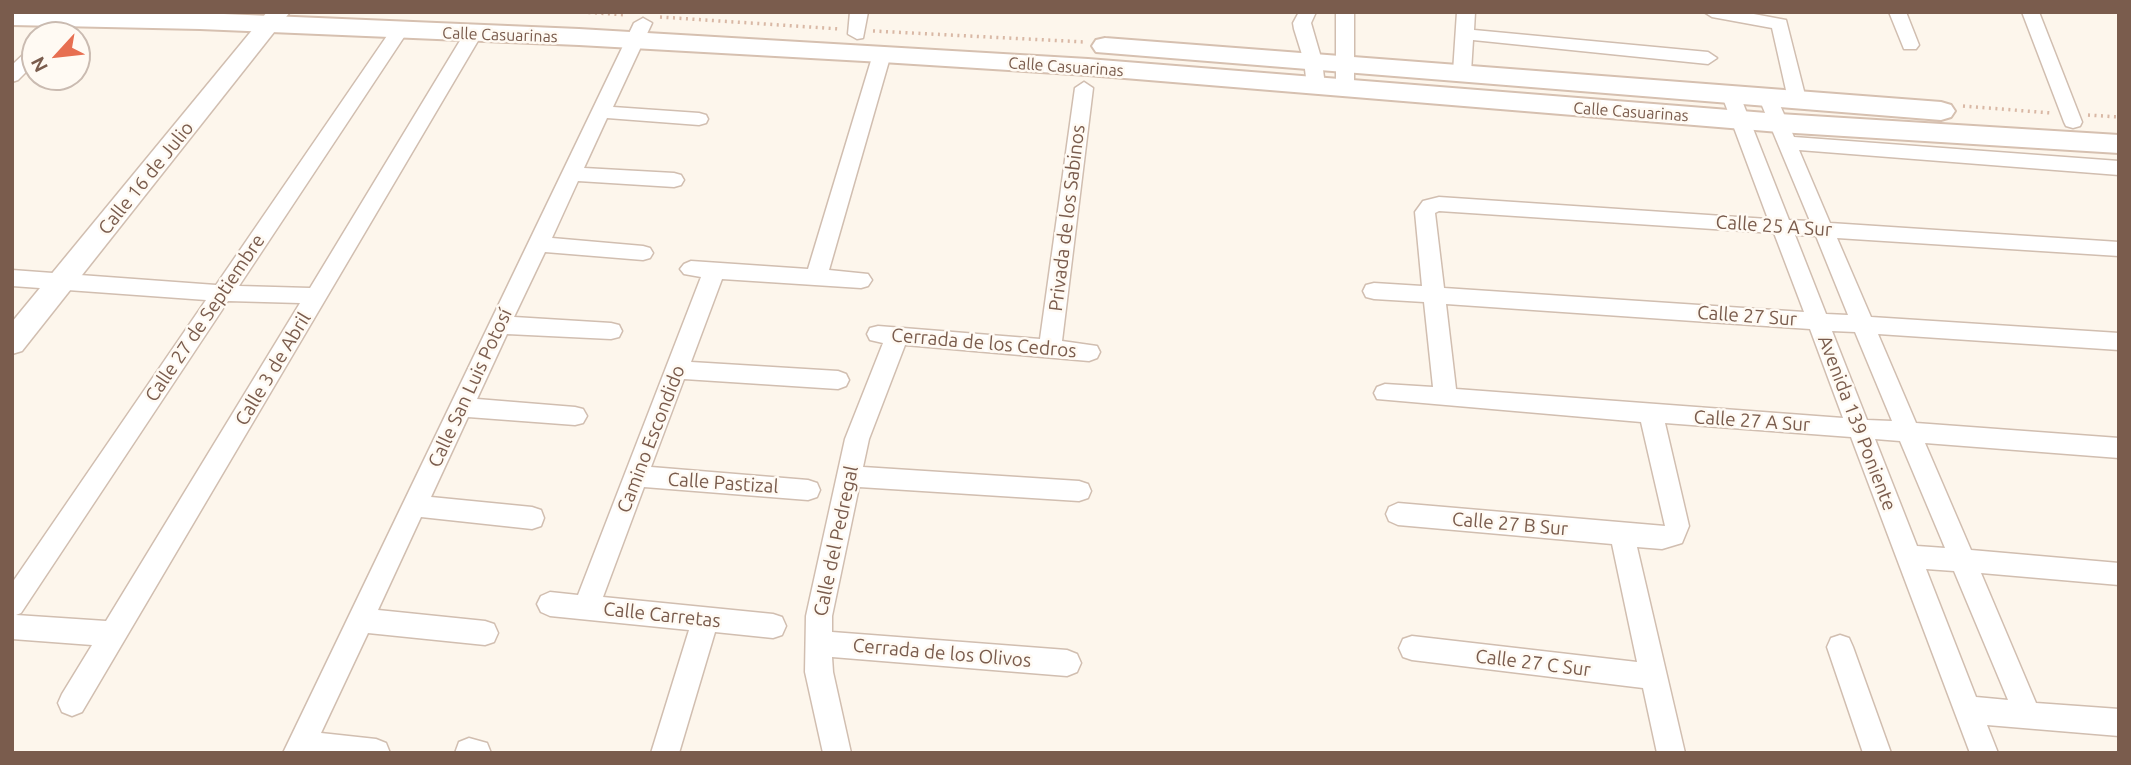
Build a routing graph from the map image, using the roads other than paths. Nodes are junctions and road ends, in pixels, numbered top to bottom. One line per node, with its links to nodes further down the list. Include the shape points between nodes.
1 (1466, 12): 15 (street)
2 (1713, 12): 8 (street)
3 (1897, 12): 17 (street)
4 (2030, 12): 29 (street)
5 (1309, 13): 20 (street, via 1302,23)
6 (12, 18): 9 (main road, Calle Casuarinas)
7 (274, 18): 10 (main road, Calle Casuarinas); 11 (main road, Calle Casuarinas); 46 (street, Calle 16 de Julio)
8 (1782, 18): 25 (street)
9 (52, 21)
10 (91, 22)
11 (399, 22): 13 (main road, Calle Casuarinas); 14 (main road, Calle Casuarinas); 48 (street, Calle 27 de Septiembre)
12 (858, 23): 13 (main road, Calle Casuarinas); 20 (main road, Calle Casuarinas, via 1010,45 1096,46)
13 (639, 32): 14 (main road, Calle Casuarinas); 18 (main road, Calle Casuarinas); 26 (street, Calle San Luis Potosí)
14 (474, 34): 50 (street, Calle 3 de Abril)
15 (1464, 34): 19 (street); 21 (street)
16 (1343, 40): 20 (main road, Calle Casuarinas); 20 (street); 21 (main road, Calle Casuarinas); 28 (main road, Calle Casuarinas)
17 (1910, 45)
18 (883, 54): 20 (main road, Calle Casuarinas); 43 (street)
19 (1708, 58)
20 (1312, 62)
21 (1462, 72): 23 (main road, Calle Casuarinas)
22 (1084, 88): 58 (street, Privada de los Sabinos)
23 (1730, 93): 24 (main road, Calle Casuarinas); 28 (street, Avenida 139 Poniente)
24 (1768, 96): 25 (main road, Calle Casuarinas); 31 (street)
25 (1797, 99): 29 (main road, Calle Casuarinas)
26 (601, 112): 27 (street); 34 (street, Calle San Luis Potosí)
27 (699, 119)
28 (1741, 120): 31 (main road, Calle Casuarinas); 36 (street, Avenida 139 Poniente)
29 (2073, 122): 30 (main road, Calle Casuarinas)
30 (2119, 125)
31 (1783, 133): 32 (main road, Calle Casuarinas); 33 (street); 37 (street)
32 (2119, 144)
33 (2119, 168)
34 (571, 174): 35 (street); 38 (street, Calle San Luis Potosí)
35 (674, 180)
36 (1782, 227): 37 (street, Calle 25 A Sur); 49 (street, Calle 25 A Sur, via 1439,204 1425,212); 51 (street, Avenida 139 Poniente)
37 (1824, 229): 39 (street, Calle 25 A Sur); 52 (street)
38 (538, 244): 40 (street); 53 (street, Calle San Luis Potosí)
39 (2119, 248)
40 (643, 253)
41 (691, 269): 42 (street)
42 (714, 271): 43 (street); 60 (street, Camino Escondido)
43 (816, 277): 45 (street)
44 (12, 278): 46 (street)
45 (862, 279)
46 (60, 283): 48 (street); 57 (street, Calle 16 de Julio)
47 (1374, 290): 49 (street, Calle 27 Sur)
48 (222, 293): 50 (street); 82 (street, Calle 27 de Septiembre)
49 (1434, 295): 51 (street, Calle 27 Sur); 63 (street)
50 (316, 296): 89 (street, Calle 3 de Abril)
51 (1818, 321): 52 (street, Calle 27 Sur); 67 (street, Avenida 139 Poniente)
52 (1863, 324): 56 (street, Calle 27 Sur); 68 (street)
53 (500, 325): 54 (street); 64 (street, Calle San Luis Potosí)
54 (611, 331)
55 (888, 335): 58 (street, Cerrada de los Cedros); 70 (street, Calle del Pedregal)
56 (2119, 342)
57 (12, 343)
58 (1050, 348): 59 (street, Cerrada de los Cedros)
59 (1089, 352)
60 (678, 370): 61 (street); 71 (street, Camino Escondido)
61 (838, 380)
62 (1385, 393): 63 (street, Calle 27 A Sur)
63 (1445, 397): 65 (street, Calle 27 A Sur)
64 (460, 407): 66 (street); 74 (street, Calle San Luis Potosí)
65 (1651, 413): 67 (street, Calle 27 A Sur); 77 (street, Calle 27 B Sur, via 1677,526 1673,534 1662,538)
66 (575, 416)
67 (1859, 429): 68 (street, Calle 27 A Sur); 78 (street, Avenida 139 Poniente)
68 (1909, 432): 69 (street, Calle 27 A Sur); 79 (street)
69 (2119, 448)
70 (849, 476): 73 (street); 90 (street, Calle del Pedregal)
71 (637, 477): 72 (street, Calle Pastizal); 83 (street, Camino Escondido)
72 (808, 490)
73 (1079, 491)
74 (414, 506): 76 (street); 84 (street, Calle San Luis Potosí)
75 (1398, 514): 77 (street, Calle 27 B Sur)
76 (533, 518)
77 (1622, 534): 94 (street)
78 (1908, 556): 79 (street); 96 (street, Avenida 139 Poniente)
79 (1962, 560): 80 (street); 97 (street)
80 (2119, 574)
81 (550, 604): 83 (street, Calle Carretas)
82 (12, 605)
83 (586, 607): 85 (street, Calle Carretas)
84 (360, 620): 88 (street); 99 (street, Calle San Luis Potosí)
85 (705, 621): 86 (street, Calle Carretas); 101 (street)
86 (774, 626)
87 (12, 627): 89 (street)
88 (485, 633)
89 (114, 634): 95 (street, Calle 3 de Abril)
90 (817, 643): 93 (street, Cerrada de los Olivos); 102 (street, Calle del Pedregal)
91 (1840, 647): 104 (street)
92 (1412, 648): 94 (street, Calle 27 C Sur)
93 (1068, 663)
94 (1654, 677): 103 (street)
95 (72, 703)
96 (1967, 710): 97 (street); 105 (street, Avenida 139 Poniente)
97 (2028, 716): 98 (street)
98 (2119, 723)
99 (299, 748): 100 (street)
100 (376, 753)
101 (666, 753)
102 (837, 753)
103 (1671, 753)
104 (1877, 753)
105 (1984, 753)

